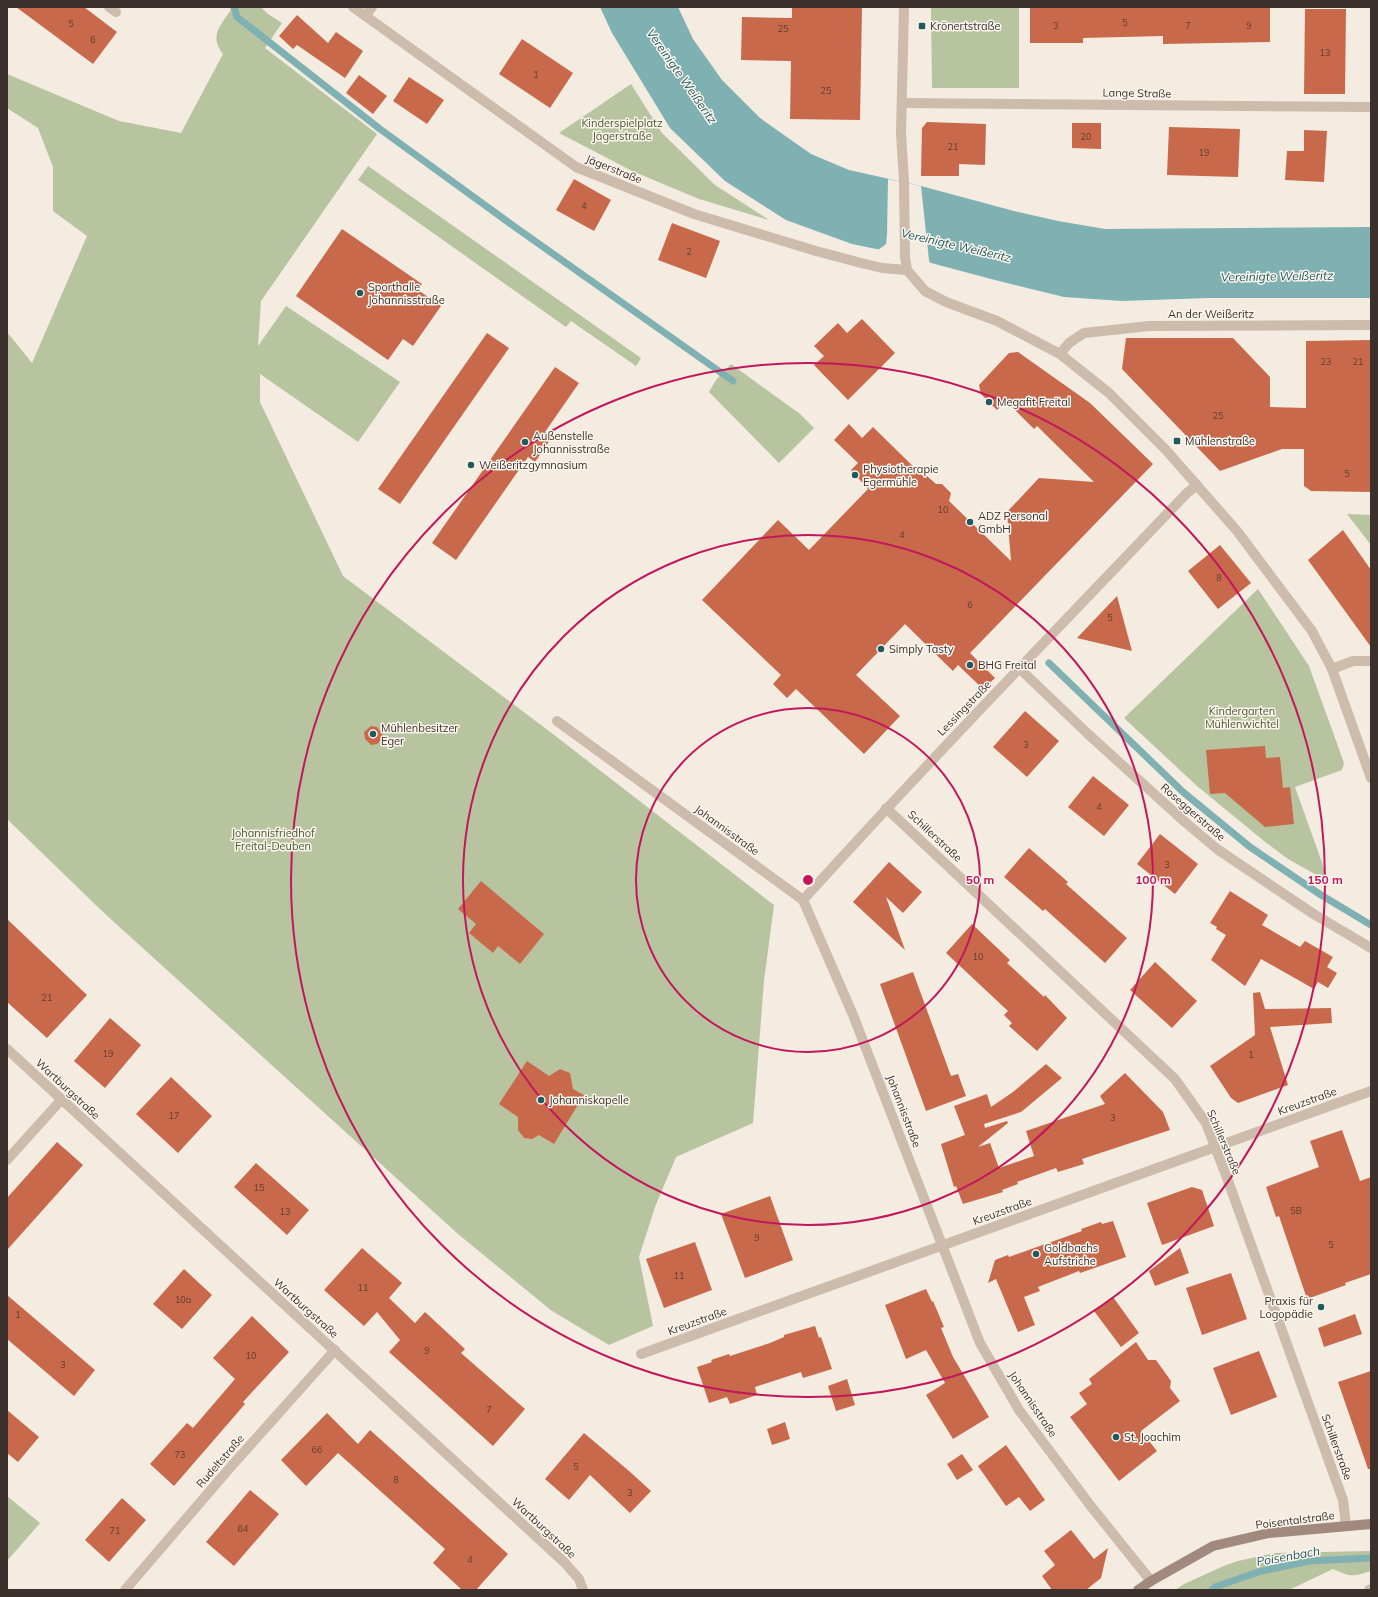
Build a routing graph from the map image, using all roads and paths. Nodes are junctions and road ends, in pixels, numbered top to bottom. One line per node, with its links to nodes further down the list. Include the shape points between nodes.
1 (352, 7): 3 (street, Jägerstraße)
2 (904, 7): 4 (street)
3 (369, 11): 6 (street, Jägerstraße, via 576,167 694,214 861,263)
4 (902, 102): 5 (street, Lange Straße); 6 (street)
5 (1371, 107)
6 (907, 270): 8 (street, via 925,291 946,302 997,321)
7 (1371, 324): 8 (street, An der Weißeritz, via 1142,327 1084,333)
8 (1060, 354): 9 (street, via 1109,393)
9 (1197, 484): 11 (street, Lessingstraße); 12 (street, via 1237,530 1307,625)
10 (1371, 661): 12 (street, via 1353,661)
11 (1019, 668): 15 (street, Lessingstraße); 17 (street, Roseggerstraße, via 1217,849 1312,914)
12 (1332, 669): 14 (street)
13 (557, 721): 16 (street, Johannisstraße)
14 (1371, 778)
15 (886, 808): 16 (street, Lessingstraße); 21 (street, Schillerstraße, via 1175,1079 1202,1116)
16 (803, 900): 23 (street, Johannisstraße, via 853,1015)
17 (1371, 948)
18 (7, 1049): 20 (street, Wartburgstraße)
19 (1371, 1091): 21 (street, Kreuzstraße)
20 (62, 1099): 22 (street); 24 (street, Wartburgstraße)
21 (1215, 1148): 23 (street, Kreuzstraße); 27 (street, Schillerstraße, via 1343,1500)
22 (7, 1160)
23 (943, 1244): 25 (street, Kreuzstraße); 28 (street, Johannisstraße, via 980,1343 1019,1410 1090,1505)
24 (335, 1350): 29 (street, Rudeltstraße); 30 (street, Wartburgstraße, via 565,1563 579,1579)
25 (641, 1354)
26 (1371, 1524): 27 (main road, Poisentalstraße)
27 (1346, 1526): 28 (main road, Poisentalstraße, via 1269,1533 1213,1546)
28 (1152, 1580): 31 (main road, Poisentalstraße)
29 (125, 1590)
30 (583, 1590)
31 (1138, 1590)

